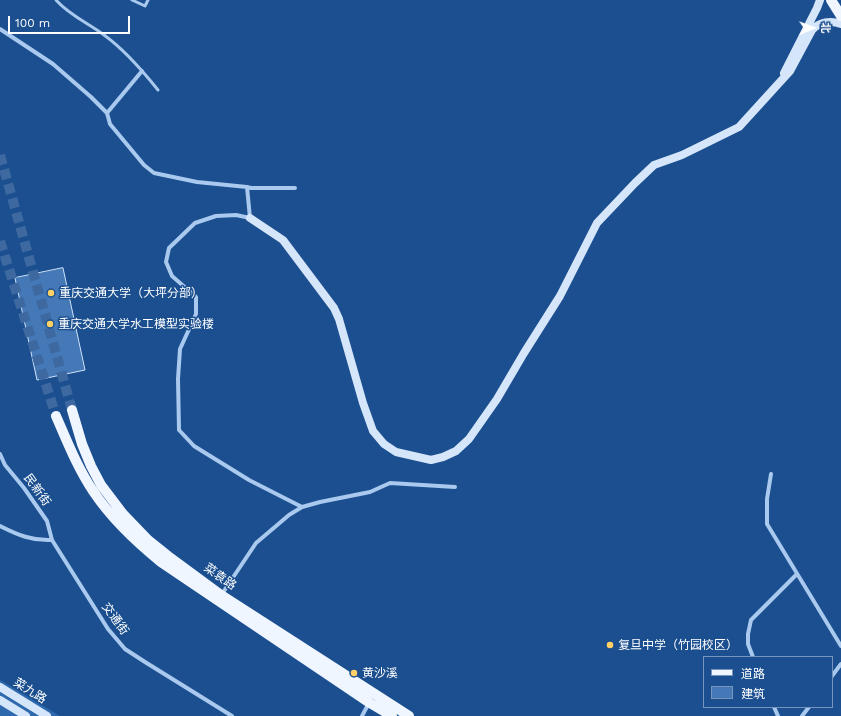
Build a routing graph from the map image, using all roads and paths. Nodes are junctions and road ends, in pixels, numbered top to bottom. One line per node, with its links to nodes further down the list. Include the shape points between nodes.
1 (56, 0): 9 (lane, via 69,13 104,35)
2 (132, 0): 3 (lane, via 145,6)
3 (148, 0)
4 (820, 0): 10 (street)
5 (831, 0): 6 (main road)
6 (841, 16)
7 (841, 24): 10 (street, via 818,24 812,30 793,67)
8 (0, 29): 12 (street, via 53,64)
9 (142, 71): 11 (lane); 12 (street)
10 (777, 86): 15 (street, via 739,127 682,156 654,165 597,223 560,296 497,399 469,439 456,451 431,460 396,452 384,444 373,431 334,308 283,240)
11 (158, 90)
12 (107, 113): 13 (street, via 110,124 144,165 154,173 197,182)
13 (247, 187): 14 (street); 15 (street)
14 (295, 188)
15 (250, 218): 21 (street, via 236,215 216,216 195,223 169,248 166,262 172,276 196,297 196,314 180,349 179,430 194,446 249,480)
16 (72, 410): 25 (main road, 菜袁路, via 90,466 123,514 148,540)
17 (56, 416): 32 (main road, 菜袁路, via 92,490 142,547)
18 (0, 454): 23 (street, 民新街, via 5,465 47,521)
19 (770, 474): 24 (street, via 767,524)
20 (456, 487): 21 (street, via 390,483 370,492)
21 (302, 508): 25 (street, via 289,515 256,543)
22 (0, 526): 23 (street, via 28,538)
23 (52, 540): 36 (street, 交通街, via 108,629 125,649)
24 (797, 574): 26 (street); 27 (street, via 751,620 748,644)
25 (222, 595): 39 (main road, 菜袁路)
26 (841, 646)
27 (753, 656)
28 (841, 664): 29 (street)
29 (833, 675)
30 (0, 687): 35 (street, 菜九路)
31 (0, 700): 34 (street, 菜九路)
32 (370, 703): 37 (street); 38 (main road, 菜袁路)
33 (808, 708): 40 (street)
34 (26, 716)
35 (47, 716)
36 (232, 716)
37 (362, 716)
38 (392, 716)
39 (408, 716)
40 (802, 716)

